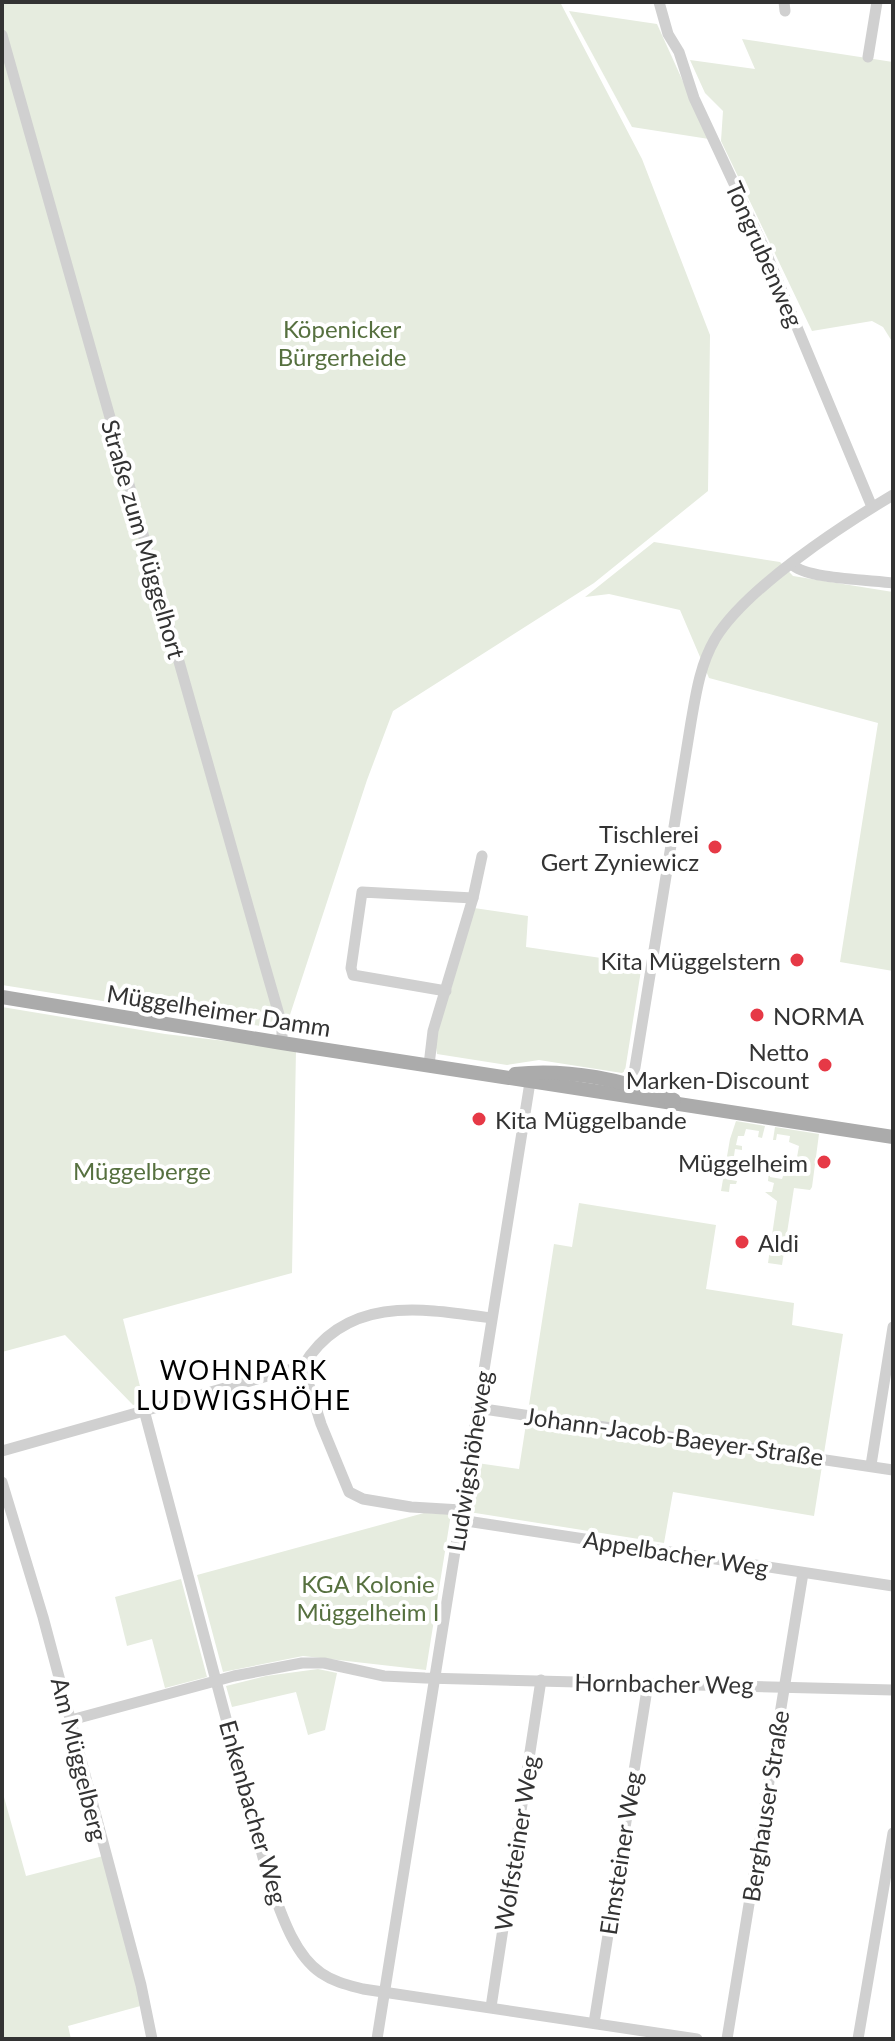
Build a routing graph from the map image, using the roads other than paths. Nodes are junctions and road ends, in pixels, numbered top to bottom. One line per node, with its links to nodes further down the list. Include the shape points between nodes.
1 (659, 2): 6 (street, Tongrubenweg, via 694,98 764,248)
2 (877, 2): 4 (street)
3 (2, 35): 13 (street, Straße zum Müggelhort, via 282,1025)
4 (868, 57)
5 (893, 495): 6 (street)
6 (872, 507): 7 (street)
7 (792, 564): 8 (street, via 813,574); 16 (street, via 724,626 698,682)
8 (893, 583)
9 (482, 856): 10 (street)
10 (473, 898): 11 (street); 11 (street, via 362,892 353,975)
11 (446, 991): 14 (street)
12 (2, 997): 13 (main road, Müggelheimer Damm)
13 (282, 1043): 14 (main road, Müggelheimer Damm)
14 (429, 1065): 15 (main road, Müggelheimer Damm)
15 (530, 1077): 16 (main road, Müggelheimer Damm); 18 (street, Ludwigshöheweg)
16 (631, 1091): 17 (main road, Müggelheimer Damm)
17 (893, 1137)
18 (491, 1318): 20 (street, via 423,1308 372,1315 331,1333); 21 (street, Ludwigshöheweg)
19 (893, 1327): 24 (street)
20 (303, 1366): 22 (street); 27 (street, Appelbacher Weg, via 349,1492 363,1499)
21 (477, 1408): 24 (street, Johann-Jacob-Baeyer-Straße); 27 (street, Ludwigshöheweg)
22 (144, 1410): 23 (street); 32 (street, Enkenbacher Weg)
23 (2, 1451)
24 (871, 1465): 25 (street, Johann-Jacob-Baeyer-Straße)
25 (893, 1470)
26 (2, 1482): 36 (street, Am Müggelberg)
27 (460, 1515): 28 (street, Appelbacher Weg); 30 (street, Ludwigshöheweg)
28 (803, 1573): 29 (street, Appelbacher Weg); 34 (street, Berghauser Straße)
29 (893, 1586)
30 (435, 1677): 31 (street, Hornbacher Weg); 32 (street, Hornbacher Weg, via 384,1676 314,1662); 38 (street, Ludwigshöheweg)
31 (541, 1680): 33 (street, Hornbacher Weg); 39 (street, Wolfsteiner Weg)
32 (217, 1681): 36 (street, Hornbacher Weg); 38 (street, Enkenbacher Weg, via 269,1880 288,1927 319,1972 338,1982)
33 (648, 1683): 34 (street, Hornbacher Weg); 40 (street, Elmsteiner Weg)
34 (784, 1686): 35 (street, Hornbacher Weg); 44 (street, Berghauser Straße)
35 (893, 1690)
36 (71, 1720): 41 (street, Am Müggelberg)
37 (893, 1833): 45 (street)
38 (385, 1992): 39 (street, Enkenbacher Weg); 42 (street, Ludwigshöheweg)
39 (491, 2007): 40 (street, Enkenbacher Weg)
40 (594, 2023): 43 (street, Enkenbacher Weg)
41 (152, 2039)
42 (377, 2039)
43 (697, 2039)
44 (727, 2039)
45 (858, 2039)

